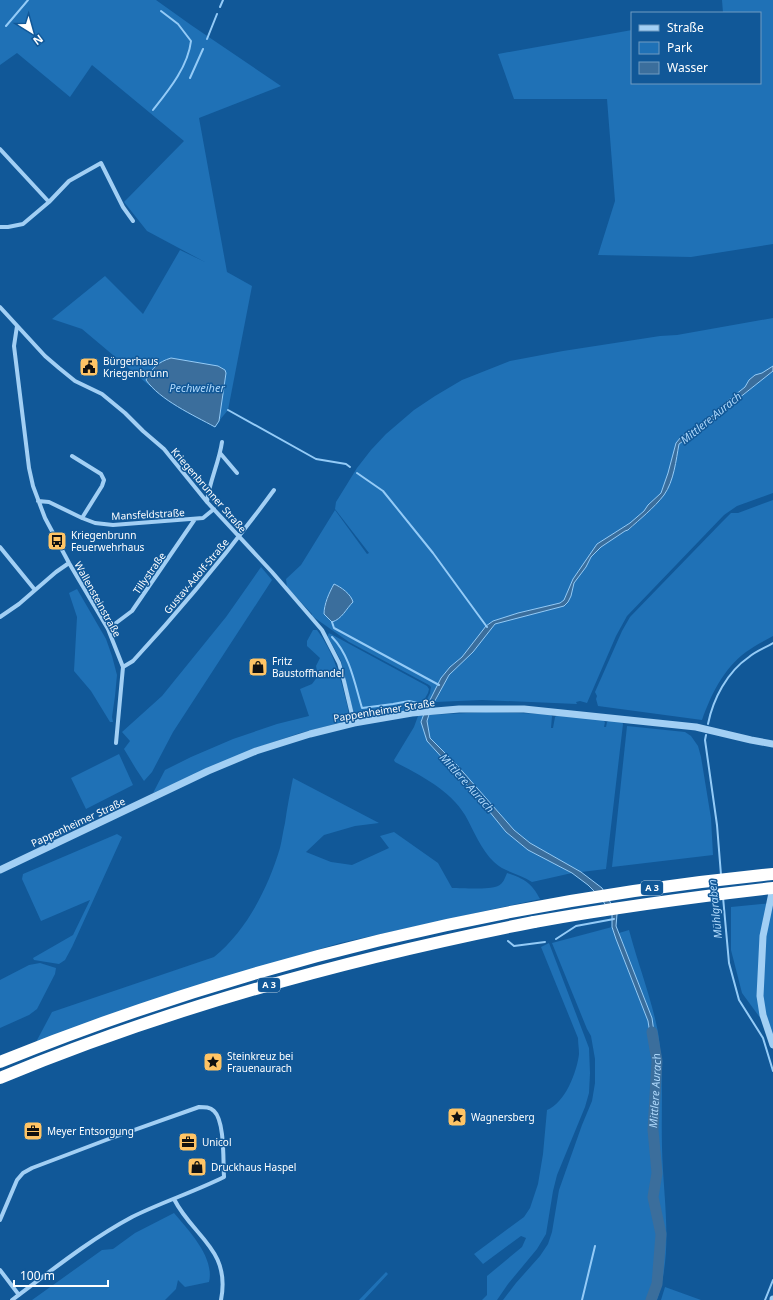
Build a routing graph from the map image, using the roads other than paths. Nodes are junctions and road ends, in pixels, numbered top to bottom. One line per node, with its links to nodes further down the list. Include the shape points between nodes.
1 (0, 149): 2 (street)
2 (49, 202): 3 (street, via 69,181 101,164); 4 (street, via 23,224 8,228)
3 (133, 221)
4 (0, 227)
5 (0, 307): 6 (street, Kriegenbrunner Straße)
6 (17, 326): 12 (street, Wallensteinstraße, via 14,346 16,371 28,468); 13 (street, Kriegenbrunner Straße, via 59,368 75,381 102,394 164,449)
7 (222, 442): 8 (street)
8 (220, 453): 10 (street); 13 (street)
9 (72, 456): 15 (street, via 101,474 104,480)
10 (237, 473)
11 (274, 490): 17 (street, Gustav-Adolf-Straße)
12 (38, 501): 15 (street, Mansfeldstraße, via 54,504); 19 (street, Wallensteinstraße)
13 (207, 502): 14 (street, Kriegenbrunner Straße)
14 (214, 510): 16 (street, Mansfeldstraße, via 203,518); 17 (street, Kriegenbrunner Straße)
15 (82, 518): 16 (street, Mansfeldstraße, via 95,523 113,525)
16 (195, 519): 22 (street, Tillystraße, via 132,611)
17 (239, 537): 23 (street, Gustav-Adolf-Straße, via 148,645); 24 (street, Kriegenbrunner Straße, via 322,630 339,663)
18 (0, 547): 20 (street)
19 (69, 563): 20 (street); 22 (street, Wallensteinstraße)
20 (35, 590): 21 (street)
21 (0, 617)
22 (108, 629): 23 (street, Wallensteinstraße)
23 (123, 666): 25 (street, Wallensteinstraße)
24 (354, 723): 26 (street, Pappenheimer Straße, via 412,713 458,709 524,710 696,727); 27 (street, Pappenheimer Straße, via 256,751 208,771)
25 (116, 743)
26 (773, 744)
27 (0, 870)
28 (773, 874): 31 (highway, A 3, via 625,892 411,933 267,970 132,1013)
29 (773, 888): 30 (street, via 763,936 760,996); 32 (highway, A 3, bridge, via 692,897 534,922 381,956 275,983 167,1016)
30 (773, 1045)
31 (0, 1062)
32 (0, 1078)
33 (174, 1199): 34 (street, via 224,1177 221,1130 218,1116 210,1108 199,1107 32,1168 17,1180); 36 (street, via 132,1217 90,1242); 38 (street, via 178,1208 217,1257 223,1281)
34 (0, 1220)
35 (0, 1270): 36 (street)
36 (19, 1295): 37 (street)
37 (12, 1300)
38 (221, 1300)

